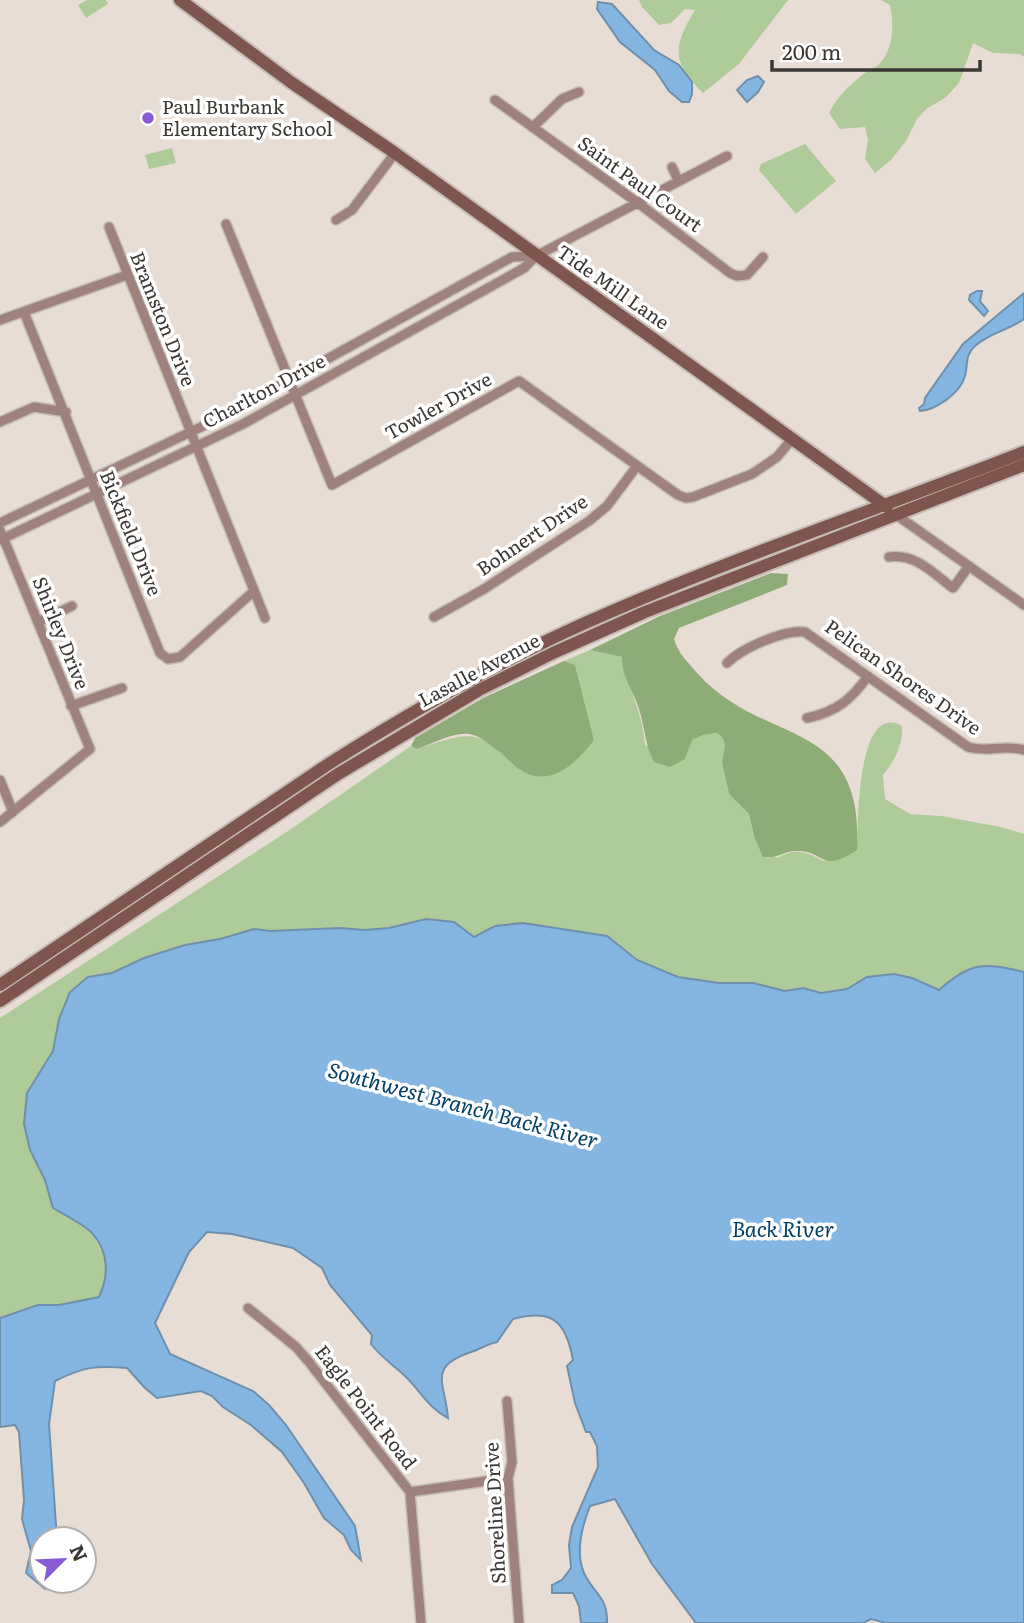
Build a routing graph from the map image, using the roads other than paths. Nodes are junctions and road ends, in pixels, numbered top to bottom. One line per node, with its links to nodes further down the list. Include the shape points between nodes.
1 (180, 0): 5 (main road, Tide Mill Lane)
2 (579, 92): 4 (street, via 562,99)
3 (495, 100): 4 (street, Saint Paul Court)
4 (533, 127): 9 (street, Saint Paul Court)
5 (395, 153): 10 (street, via 352,211); 13 (main road, Tide Mill Lane)
6 (727, 156): 8 (street, Charlton Drive)
7 (672, 167): 8 (street)
8 (678, 180): 9 (street, Charlton Drive)
9 (638, 203): 13 (street, Charlton Drive); 14 (street, Saint Paul Court, via 737,276 747,275)
10 (336, 220)
11 (226, 223): 18 (street, Towler Drive)
12 (108, 227): 15 (street, Bramston Drive)
13 (536, 256): 18 (street, Charlton Drive, via 512,257); 19 (street, Charlton Drive, via 524,268); 23 (main road, Tide Mill Lane)
14 (763, 257)
15 (127, 275): 16 (street); 22 (street, Bramston Drive)
16 (24, 312): 17 (street); 20 (street, Bickfield Drive)
17 (0, 320)
18 (289, 380): 19 (street, Towler Drive); 22 (street, Charlton Drive)
19 (296, 395): 24 (street, Charlton Drive); 27 (street, Towler Drive, via 332,485 519,381)
20 (66, 412): 21 (street, via 34,407); 28 (street, Bickfield Drive)
21 (0, 422)
22 (190, 432): 24 (street, Bramston Drive); 28 (street, Charlton Drive)
23 (793, 439): 27 (street, Towler Drive, via 765,467 686,499); 30 (main road, Tide Mill Lane)
24 (196, 447): 29 (street, Charlton Drive); 36 (street, Bramston Drive)
25 (1024, 452): 30 (main road, Lasalle Avenue)
26 (1024, 465): 31 (main road, Lasalle Avenue)
27 (637, 466): 39 (street, Bohnert Drive, via 607,506 589,521)
28 (90, 480): 29 (street, Bickfield Drive); 32 (street, Charlton Drive)
29 (96, 495): 33 (street, Charlton Drive); 36 (street, Bickfield Drive, via 164,656 180,657)
30 (883, 504): 31 (main road, Tide Mill Lane); 51 (main road, Lasalle Avenue, via 607,614 449,691 330,763)
31 (895, 514): 35 (street, Tide Mill Lane); 52 (main road, Lasalle Avenue, via 623,621 479,690 338,774)
32 (0, 523)
33 (1, 536): 41 (street, Shirley Drive)
34 (889, 557): 35 (street, via 912,558 953,587)
35 (969, 566): 37 (street, Tide Mill Lane)
36 (254, 590): 40 (street, Bramston Drive)
37 (1024, 605)
38 (72, 606): 41 (street)
39 (433, 617)
40 (265, 618)
41 (38, 622): 45 (street, Shirley Drive)
42 (727, 663): 43 (street, Pelican Shores Drive, via 738,652 799,631)
43 (868, 676): 46 (street, via 844,703); 47 (street, Pelican Shores Drive, via 968,747)
44 (122, 688): 45 (street)
45 (71, 706): 49 (street, Shirley Drive, via 90,749)
46 (807, 718)
47 (1024, 750)
48 (0, 780): 49 (street)
49 (13, 812): 50 (street)
50 (0, 822)
51 (0, 985)
52 (0, 1001)
53 (248, 1308): 56 (street, Eagle Point Road, via 296,1347)
54 (507, 1401): 55 (street, Shoreline Drive, via 512,1462)
55 (508, 1478): 56 (street, Eagle Point Road); 58 (street, Shoreline Drive)
56 (410, 1492): 57 (street)
57 (421, 1623)
58 (519, 1623)

